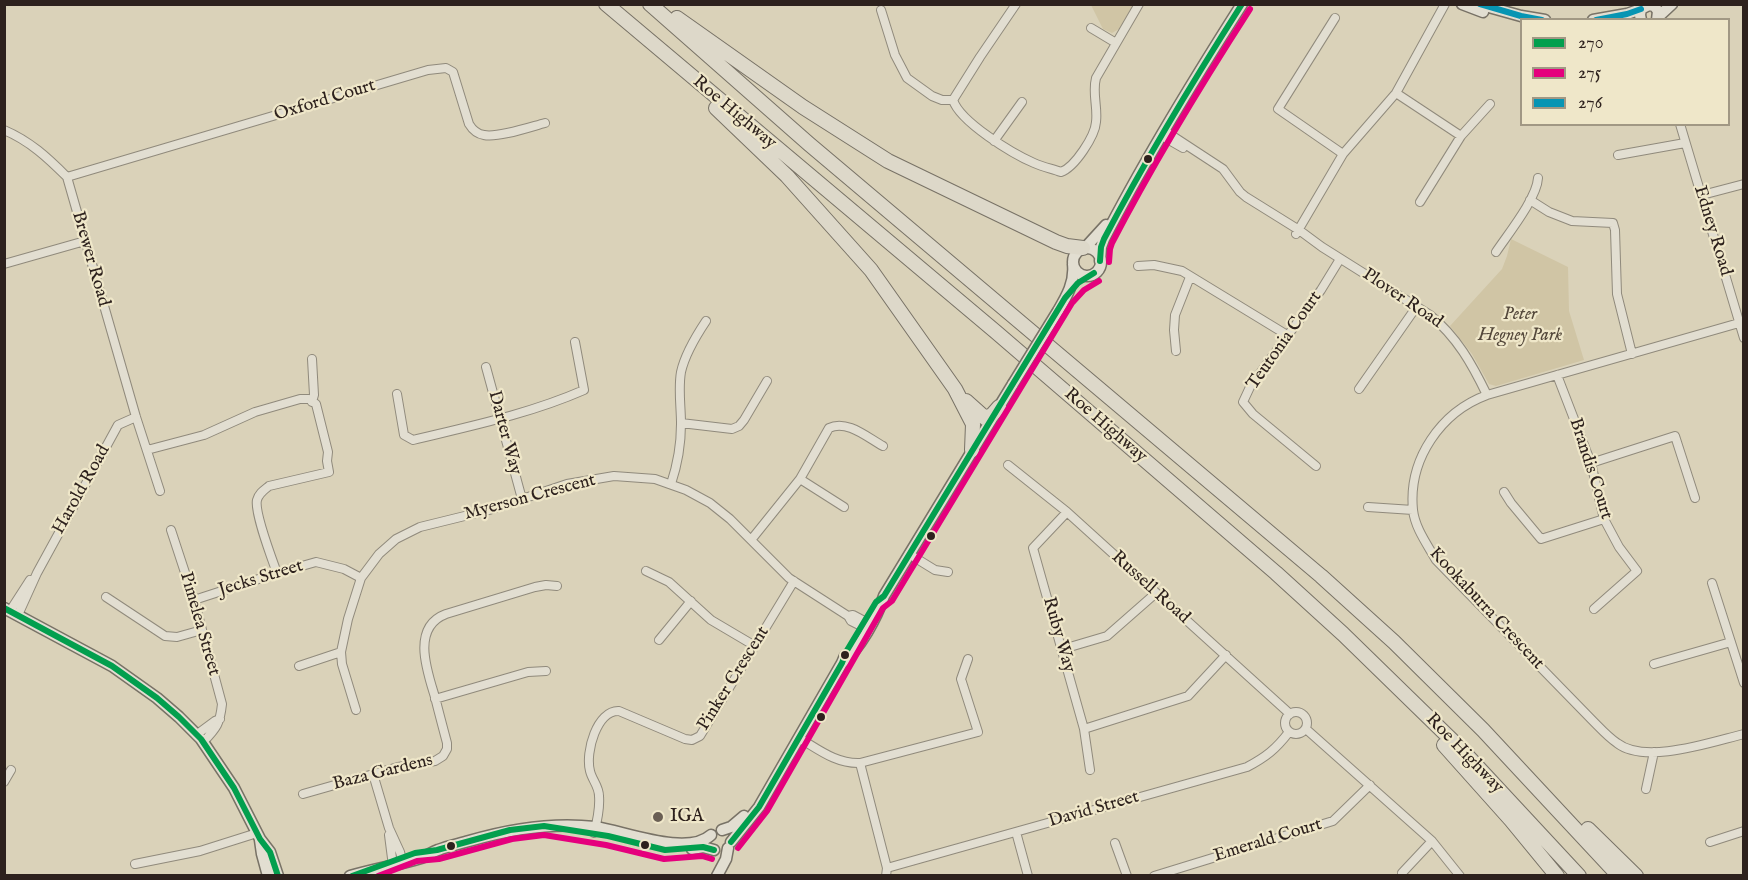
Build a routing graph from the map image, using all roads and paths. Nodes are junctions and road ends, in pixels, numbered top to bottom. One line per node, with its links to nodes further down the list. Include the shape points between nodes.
1 (606, 4): 21 (highway, Roe Highway)
2 (650, 4): 112 (highway, Roe Highway)
3 (658, 4): 44 (highway, via 803,107 888,161 1056,242)
4 (1016, 4): 23 (street)
5 (1139, 4): 20 (street)
6 (1242, 4): 29 (main road)
7 (1445, 4): 22 (street)
8 (1462, 4): 18 (main road)
9 (1478, 4): 15 (main road)
10 (1672, 4): 17 (main road)
11 (1655, 5): 13 (main road, via 1646,6); 17 (main road)
12 (881, 10): 23 (street, via 907,78 932,96)
13 (1641, 14): 16 (main road)
14 (1335, 18): 33 (street, via 1278,109)
15 (1532, 18)
16 (1604, 18)
17 (1658, 18)
18 (1520, 22)
19 (1091, 28): 20 (street)
20 (1116, 43): 31 (street, via 1094,86 1096,128 1067,170 1061,172 1034,163)
21 (667, 56): 66 (highway, via 787,176 871,270); 98 (highway, Roe Highway)
22 (1396, 93): 30 (street); 33 (street)
23 (953, 100): 31 (street, via 959,113)
24 (1022, 102): 31 (street)
25 (1490, 104): 30 (street)
26 (545, 123): 35 (street, Oxford Court, via 481,135 469,124 453,72 446,68 428,70)
27 (1681, 126): 32 (street, Edney Road)
28 (4, 130): 35 (street, Brewer Road, via 43,153)
29 (1163, 134): 38 (main road); 42 (street, Plover Road, via 1209,163 1243,201)
30 (1461, 136): 41 (street)
31 (994, 141)
32 (1685, 143): 34 (street); 39 (street, Edney Road)
33 (1343, 154): 42 (street)
34 (1618, 155)
35 (67, 177): 43 (street, Brewer Road)
36 (1539, 178): 40 (street)
37 (1743, 184): 39 (street)
38 (1127, 195): 44 (main road, via 1103,230); 47 (main road, via 1101,246)
39 (1701, 195): 56 (street, Edney Road)
40 (1530, 200): 45 (street); 61 (street, via 1572,221 1612,223 1617,294)
41 (1420, 202)
42 (1297, 232): 46 (street, Plover Road)
43 (85, 241): 48 (street); 72 (street, Brewer Road)
44 (1084, 248): 47 (main road, via 1097,252); 49 (main road, via 1074,255)
45 (1496, 252)
46 (1340, 259): 54 (street, Plover Road); 57 (street, Teutonia Court)
47 (1100, 261): 51 (main road)
48 (4, 264)
49 (1073, 264): 51 (main road, via 1080,274); 53 (main road, via 1073,280)
50 (1138, 266): 52 (street, via 1171,268)
51 (1094, 273): 53 (main road)
52 (1190, 277): 57 (street); 60 (street, via 1175,315)
53 (1065, 298): 71 (main road, bridge)
54 (1417, 306): 67 (street); 69 (street, Plover Road, via 1444,326 1463,349)
55 (706, 321): 74 (street, via 681,372)
56 (1739, 323): 58 (street, Edney Road); 61 (street, Kookaburra Crescent)
57 (1287, 335): 80 (street, Teutonia Court, via 1250,387 1244,402)
58 (1743, 338)
59 (575, 342): 73 (street, via 584,390)
60 (1176, 351)
61 (1632, 354): 64 (street, Kookaburra Crescent)
62 (312, 358): 70 (street)
63 (486, 368): 73 (street, Darter Way)
64 (1557, 375): 69 (street, Kookaburra Crescent); 78 (street, Brandis Court)
65 (767, 381): 74 (street, via 744,420 732,429)
66 (955, 389): 71 (highway, via 984,417); 77 (highway, via 973,424)
67 (1359, 389)
68 (397, 394): 73 (street, via 404,435 413,440)
69 (1487, 395): 89 (street, Kookaburra Crescent, via 1472,400 1445,420 1426,446 1415,478)
70 (312, 402): 76 (street, via 300,399 255,412 204,435); 97 (street, via 316,404 328,452 329,472 270,486 257,500 257,512)
71 (999, 407): 77 (main road)
72 (136, 417): 76 (street, Brewer Road); 108 (street, Harold Road, via 118,425 37,573)
73 (500, 420): 86 (street, Darter Way)
74 (681, 423): 82 (street, via 679,460)
75 (883, 446): 81 (street, via 846,425 834,425 825,433)
76 (147, 450): 83 (street, Brewer Road)
77 (972, 450): 94 (main road)
78 (1591, 463): 85 (street, via 1675,436); 91 (street, Brandis Court)
79 (1008, 465): 90 (street, Russell Road)
80 (1316, 466)
81 (800, 479): 87 (street); 93 (street)
82 (671, 484): 86 (street, Myerson Crescent, via 614,476 567,484); 93 (street, Myerson Crescent, via 710,503)
83 (160, 491)
84 (1504, 492): 91 (street, via 1542,539)
85 (1695, 498)
86 (522, 500): 99 (street, Myerson Crescent, via 396,538)
87 (844, 507)
88 (1368, 507): 89 (street)
89 (1413, 510): 132 (street, Kookaburra Crescent, via 1421,535 1436,560 1593,721 1618,745)
90 (1067, 512): 103 (street, Russell Road); 115 (street, Ruby Way, via 1034,548)
91 (1604, 519): 107 (street, Brandis Court, via 1637,571)
92 (171, 530): 105 (street, Pimelea Street)
93 (751, 540): 100 (street, Myerson Crescent)
94 (909, 554): 96 (street, via 935,570); 109 (main road)
95 (646, 571): 106 (street, via 669,582)
96 (948, 572)
97 (277, 573): 99 (street, Jecks Street, via 316,562); 105 (street, Jecks Street)
98 (1276, 573): 165 (highway, via 1408,705); 166 (highway, Roe Highway, via 1453,742)
99 (361, 578): 116 (street, Myerson Crescent)
100 (794, 581): 109 (street, Myerson Crescent, via 851,621); 114 (street, Pinker Crescent)
101 (1712, 583): 113 (street)
102 (557, 586): 123 (street, Baza Gardens, via 535,587 435,619 426,634 424,659)
103 (1156, 593): 115 (street, via 1107,636); 117 (street, Russell Road)
104 (106, 597): 110 (street, via 165,636)
105 (194, 600): 110 (street, Pimelea Street)
106 (692, 601): 111 (street); 114 (street, via 711,620)
107 (1594, 609)
108 (11, 611): 131 (main road, via 112,666 157,698)
109 (866, 625): 130 (main road, via 852,655 842,663)
110 (202, 630): 131 (street, Pimelea Street, via 222,704 220,719)
111 (659, 640)
112 (1394, 642): 167 (highway, Roe Highway, via 1483,730); 168 (highway, via 1494,732)
113 (1731, 642): 119 (street); 122 (street)
114 (754, 646): 142 (street, Pinker Crescent, via 697,738 685,740 620,711 611,711 603,718 590,750 590,773 599,795)
115 (1062, 650): 126 (street, Ruby Way)
116 (341, 652): 120 (street); 124 (street, Myerson Crescent)
117 (1226, 655): 125 (street, Russell Road); 126 (street, via 1188,696)
118 (968, 659): 134 (street, via 961,679 978,732)
119 (1654, 664)
120 (299, 666)
121 (546, 671): 123 (street, via 528,672)
122 (1743, 682)
123 (435, 699): 137 (street, Baza Gardens, via 447,743 443,756 429,763)
124 (356, 710)
125 (1290, 714): 127 (street, via 1304,715); 128 (street, via 1285,723)
126 (1084, 729): 136 (street, Ruby Way)
127 (1306, 729): 128 (street, via 1296,735); 139 (street)
128 (1289, 732): 145 (street, David Street, via 1264,759 1247,767)
129 (1743, 734): 132 (street, Kookaburra Crescent)
130 (799, 738): 133 (main road); 134 (street, via 831,757)
131 (199, 739): 147 (main road, via 234,788)
132 (1653, 752): 140 (street)
133 (784, 763): 143 (main road, via 749,811); 151 (main road, via 759,807)
134 (860, 763): 155 (street)
135 (11, 770): 138 (street)
136 (1090, 770)
137 (373, 774): 141 (street, Baza Gardens); 153 (street)
138 (4, 782)
139 (1370, 785): 148 (street); 163 (street, Emerald Court, via 1334,821)
140 (1646, 789)
141 (303, 794)
142 (595, 830): 146 (main road, via 670,843 698,842); 152 (main road, via 665,850); 153 (main road, via 556,824 510,830 427,856)
143 (722, 830): 146 (main road); 151 (main road, via 730,836)
144 (1743, 831): 149 (street)
145 (1016, 832): 155 (street, David Street); 161 (street)
146 (711, 835): 152 (main road, via 710,845)
147 (258, 836): 154 (street); 157 (main road); 158 (main road, via 270,852)
148 (1432, 841): 156 (street); 164 (street)
149 (1710, 842)
150 (1115, 843): 162 (street)
151 (729, 845): 152 (main road, via 722,851); 160 (main road, via 726,859)
152 (715, 850): 160 (main road, via 719,857)
153 (397, 861): 159 (main road)
154 (135, 864)
155 (887, 872)
156 (1402, 873)
157 (268, 876)
158 (278, 876)
159 (350, 876)
160 (715, 876)
161 (1028, 876)
162 (1127, 876)
163 (1154, 876)
164 (1460, 876)
165 (1557, 876)
166 (1579, 876)
167 (1619, 876)
168 (1636, 876)

